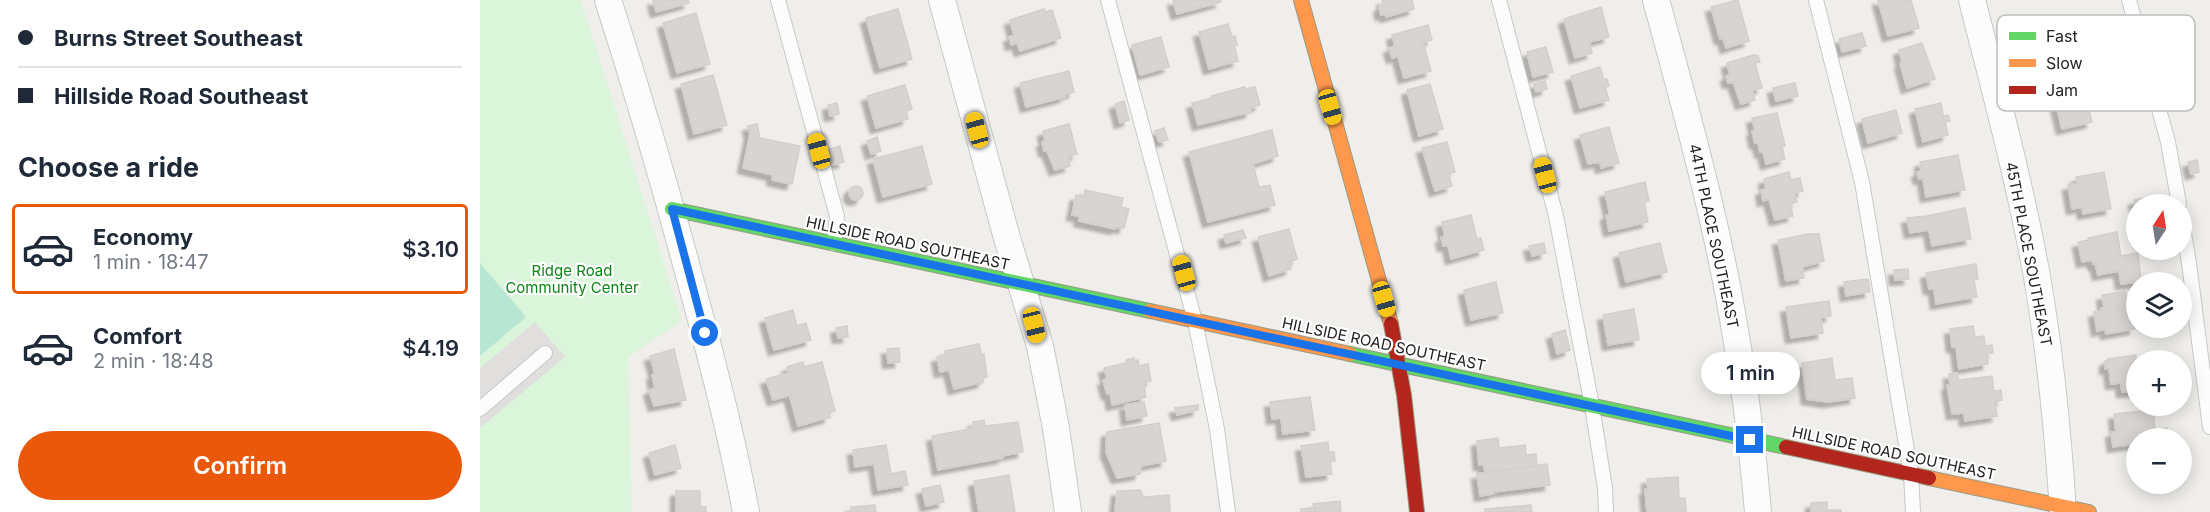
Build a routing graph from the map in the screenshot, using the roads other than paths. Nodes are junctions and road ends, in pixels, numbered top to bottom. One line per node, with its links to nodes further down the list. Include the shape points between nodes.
1 (608, 0): 16 (street)
2 (778, 0): 17 (lane, via 837,216)
3 (942, 0): 19 (street)
4 (1108, 0): 20 (lane)
5 (1301, 0): 22 (street, via 1390,321)
6 (1499, 0): 23 (lane, via 1556,216)
7 (1656, 0): 26 (street, 44TH PLACE SOUTHEAST, via 1715,229)
8 (1816, 0): 27 (lane, via 1862,182)
9 (1972, 0): 12 (street, 45TH PLACE SOUTHEAST)
10 (2129, 0): 11 (lane)
11 (2133, 15)
12 (1997, 101)
13 (2000, 111): 28 (street, 45TH PLACE SOUTHEAST, via 2036,274)
14 (2159, 111): 15 (lane)
15 (2177, 194)
16 (672, 209): 17 (street, HILLSIDE ROAD SOUTHEAST); 29 (street)
17 (834, 244): 19 (street, HILLSIDE ROAD SOUTHEAST)
18 (2188, 260): 25 (lane)
19 (1020, 284): 20 (street, HILLSIDE ROAD SOUTHEAST); 30 (street, via 1048,387)
20 (1195, 321): 22 (street, HILLSIDE ROAD SOUTHEAST); 31 (lane, via 1217,429)
21 (545, 353): 24 (lane)
22 (1398, 364): 23 (street, HILLSIDE ROAD SOUTHEAST); 32 (street)
23 (1592, 406): 26 (street, HILLSIDE ROAD SOUTHEAST); 33 (lane)
24 (480, 410)
25 (2210, 427)
26 (1750, 440): 27 (street, HILLSIDE ROAD SOUTHEAST); 34 (street, 44TH PLACE SOUTHEAST)
27 (1911, 474): 28 (street, HILLSIDE ROAD SOUTHEAST); 35 (lane)
28 (2063, 509): 36 (street, HILLSIDE ROAD SOUTHEAST)
29 (746, 512)
30 (1068, 512)
31 (1228, 512)
32 (1417, 512)
33 (1606, 512)
34 (1758, 512)
35 (1912, 512)
36 (2089, 512)

